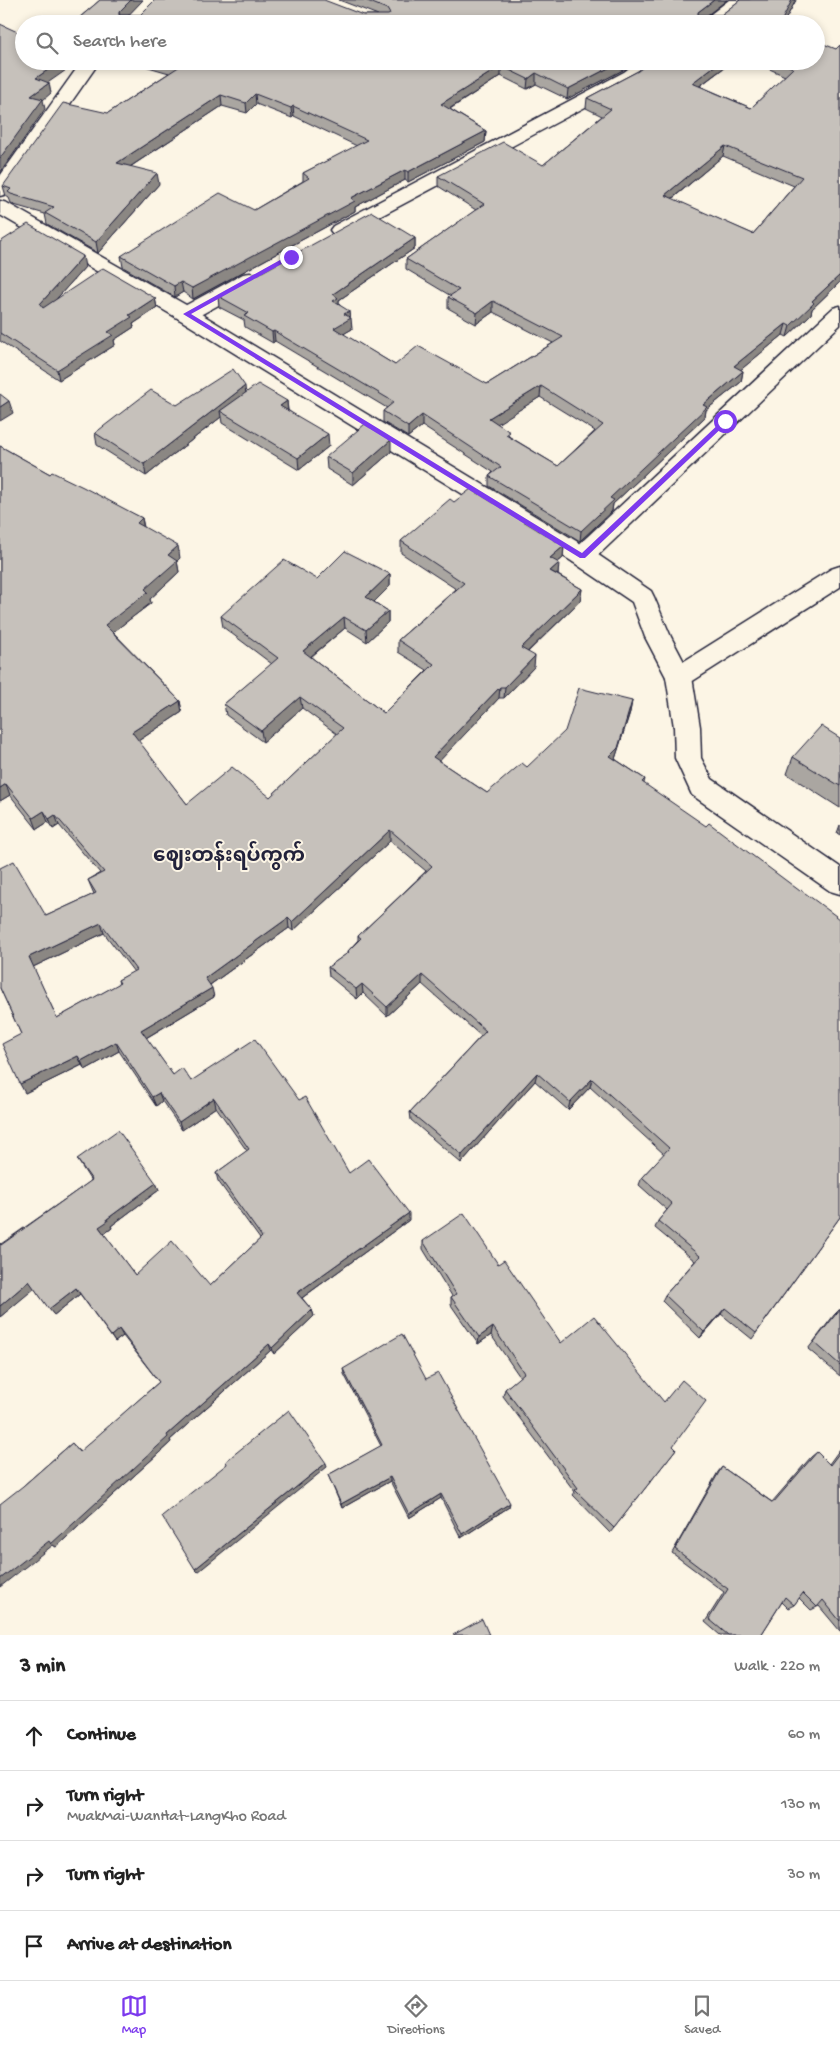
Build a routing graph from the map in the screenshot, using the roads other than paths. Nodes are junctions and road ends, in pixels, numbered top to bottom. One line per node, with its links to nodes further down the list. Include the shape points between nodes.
1 (740, 0): 2 (street)
2 (719, 15)
3 (85, 70): 5 (street)
4 (638, 70): 7 (street)
5 (0, 190)
6 (0, 207): 10 (street)
7 (326, 238)
8 (265, 271): 10 (street)
9 (840, 313): 11 (street)
10 (186, 314): 11 (street)
11 (582, 556): 13 (street, via 642,597)
12 (840, 575): 13 (street)
13 (679, 677): 14 (street, via 688,758 702,787)
14 (840, 882)

